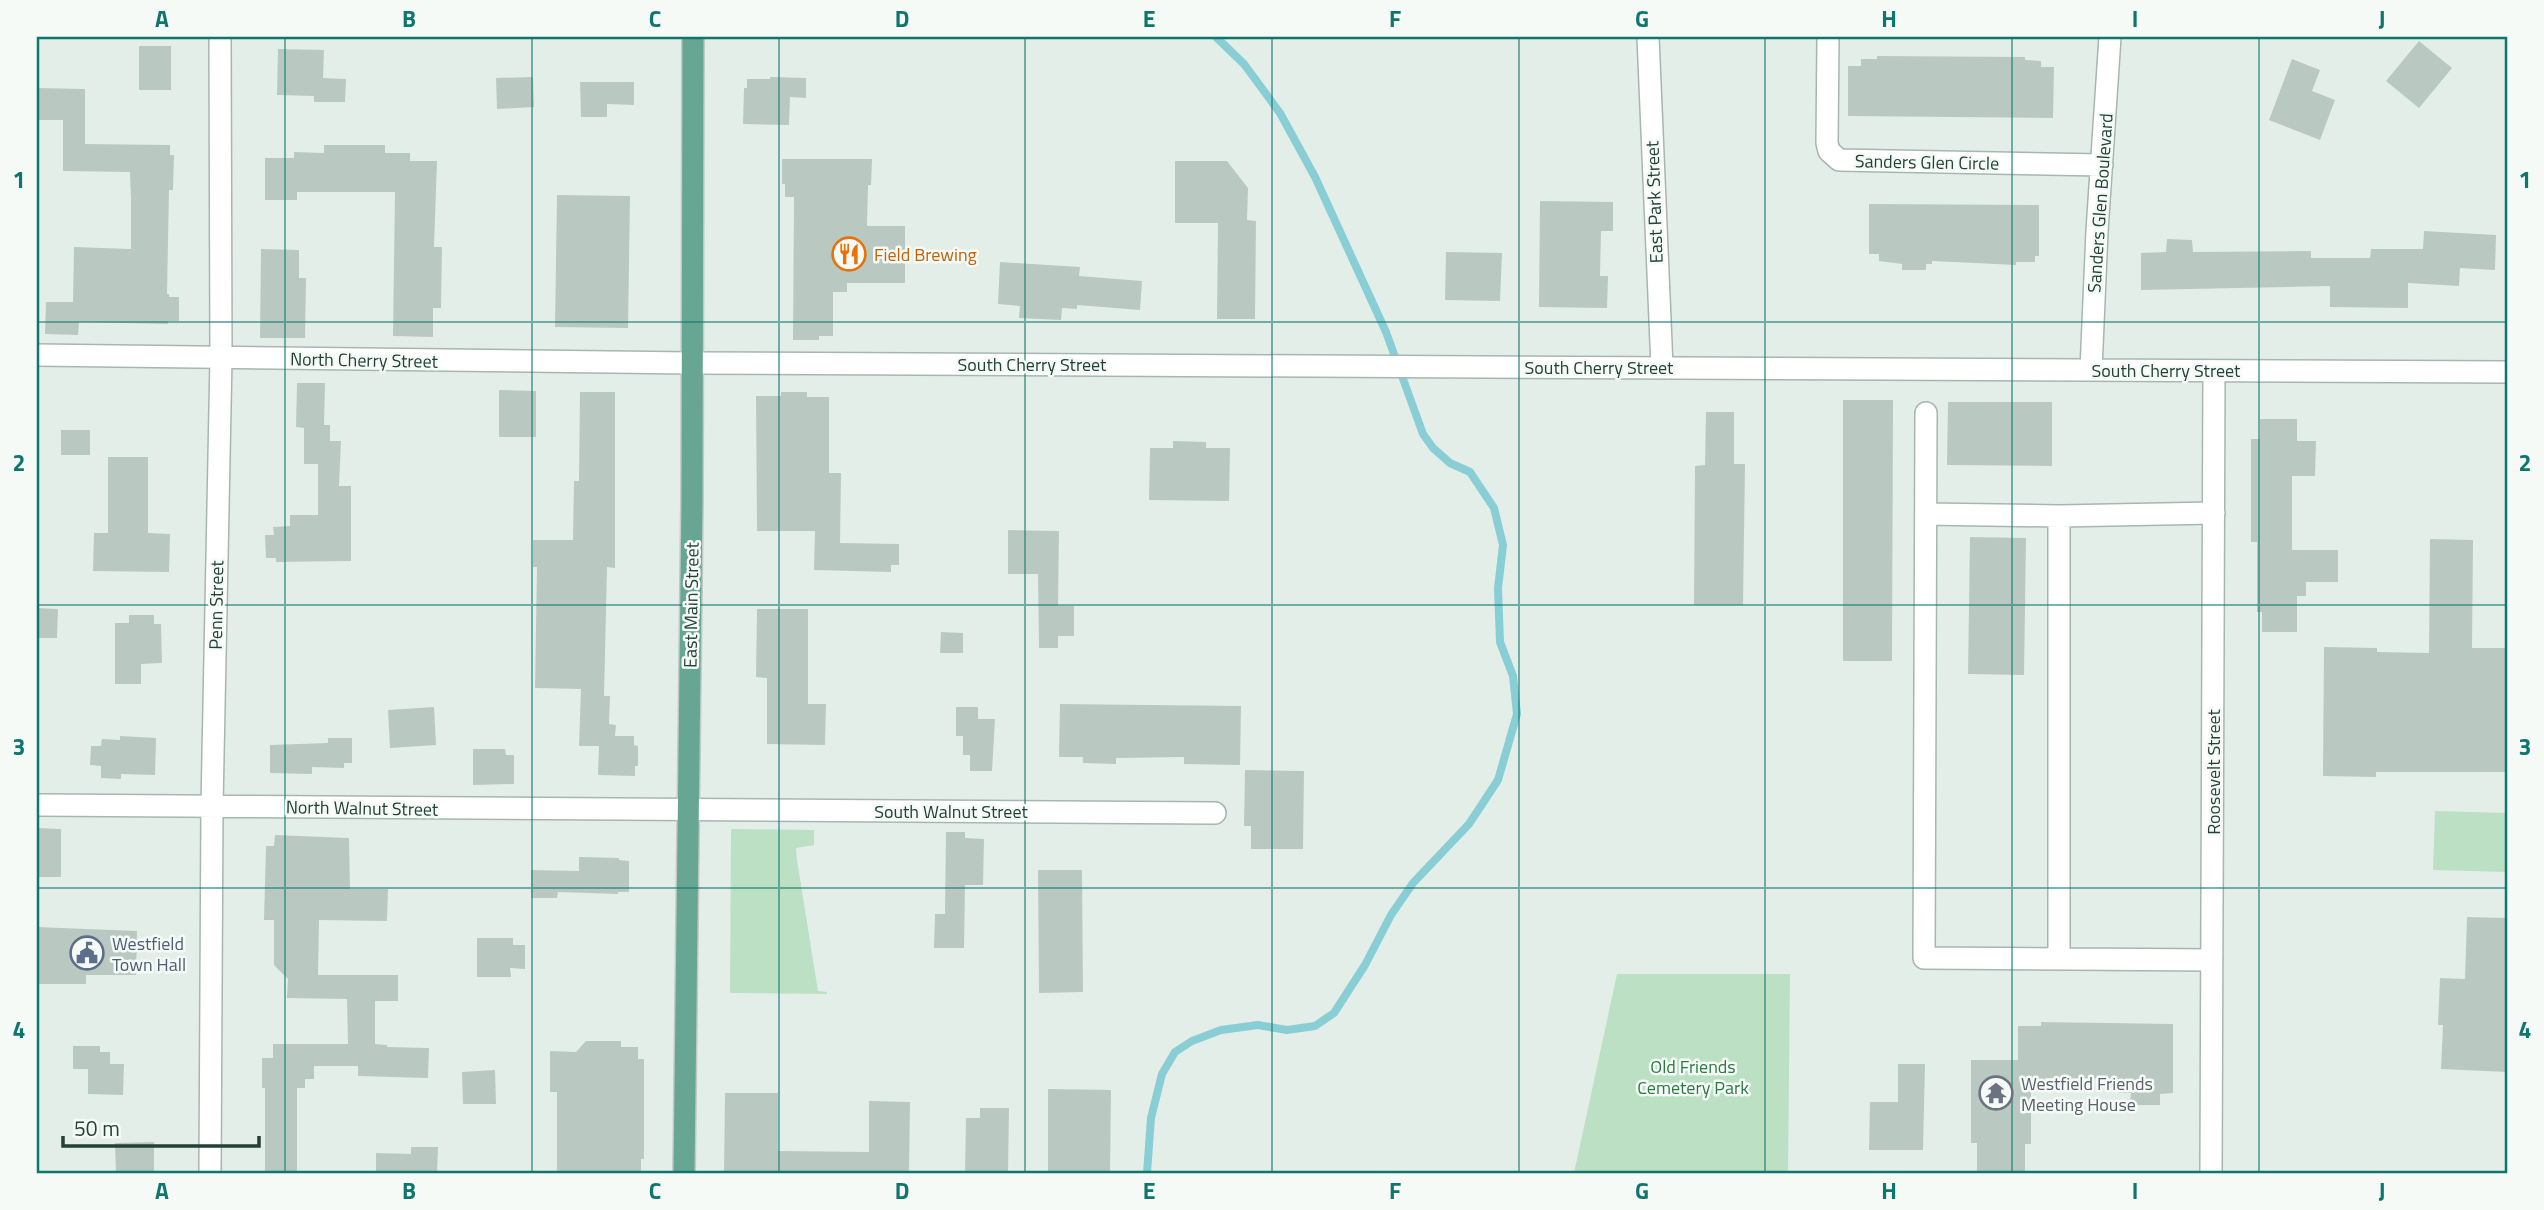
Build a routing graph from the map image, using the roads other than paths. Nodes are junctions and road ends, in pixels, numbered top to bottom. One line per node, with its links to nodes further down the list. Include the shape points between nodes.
1 (220, 37): 8 (street, Penn Street)
2 (693, 37): 9 (main road, East Main Street)
3 (1648, 37): 10 (street, East Park Street)
4 (1828, 37): 6 (street, Sanders Glen Circle, via 1827,143 1837,159)
5 (2110, 37): 6 (street, Sanders Glen Boulevard)
6 (2102, 165): 11 (street, Sanders Glen Boulevard)
7 (37, 355): 8 (street, North Cherry Street)
8 (221, 358): 9 (street, North Cherry Street); 19 (street, Penn Street)
9 (691, 363): 10 (street, South Cherry Street); 20 (main road, East Main Street)
10 (1662, 368): 11 (street, South Cherry Street)
11 (2091, 370): 12 (street, South Cherry Street)
12 (2214, 371): 13 (street, South Cherry Street); 15 (street, Roosevelt Street)
13 (2507, 372)
14 (1926, 414): 16 (street)
15 (2214, 513): 17 (street); 23 (street, Roosevelt Street)
16 (1926, 514): 17 (street); 22 (street, via 1924,958)
17 (2059, 516): 22 (street)
18 (37, 805): 19 (street, North Walnut Street)
19 (212, 806): 20 (street, North Walnut Street); 24 (street, Penn Street)
20 (688, 810): 21 (street, South Walnut Street); 25 (main road, East Main Street)
21 (1215, 813)
22 (2060, 959): 23 (street)
23 (2212, 960): 26 (street, Roosevelt Street)
24 (210, 1173)
25 (684, 1173)
26 (2211, 1173)

